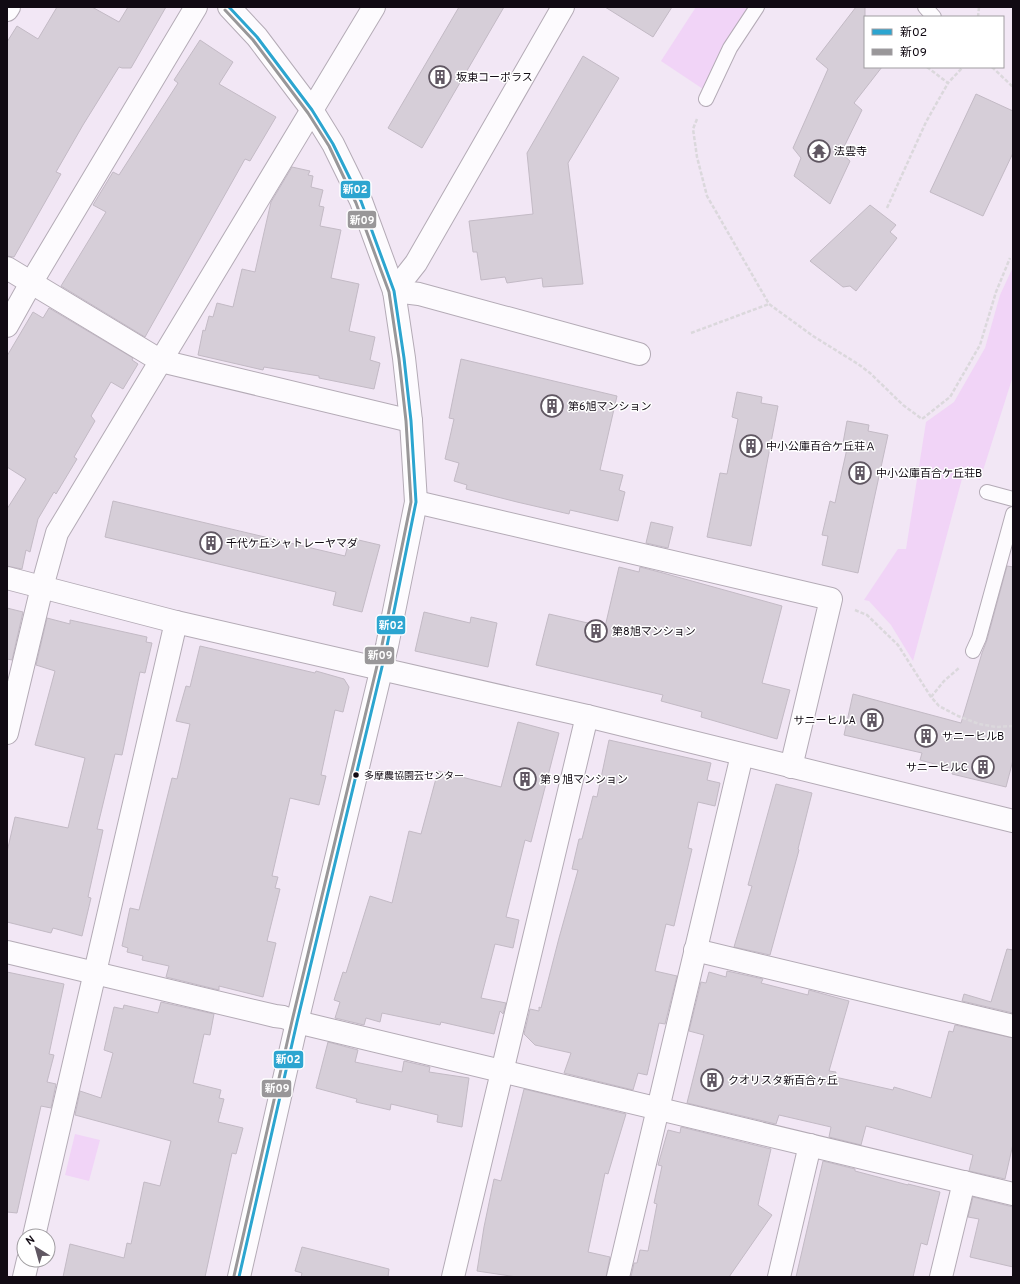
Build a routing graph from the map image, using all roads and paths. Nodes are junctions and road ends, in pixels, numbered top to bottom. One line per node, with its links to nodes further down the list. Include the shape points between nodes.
1 (9, 7): 8 (street)
2 (196, 7): 20 (street)
3 (230, 7): 16 (street, via 258,37)
4 (374, 7): 16 (street)
5 (563, 7): 21 (street, via 416,263)
6 (758, 7): 15 (lane, via 730,48)
7 (925, 7): 9 (lane)
8 (7, 10)
9 (933, 16)
10 (928, 68): 13 (path)
11 (962, 68): 13 (path)
12 (993, 68): 14 (path)
13 (948, 83): 17 (path, via 926,122)
14 (1013, 87)
15 (706, 98): 22 (path, via 694,129 697,156 707,196)
16 (312, 110): 21 (street, via 361,201); 26 (street)
17 (887, 208)
18 (1010, 258): 22 (path, via 996,292 980,345 950,397 922,419 902,406 870,373)
19 (7, 268): 20 (street)
20 (31, 283): 23 (street); 26 (street)
21 (394, 292): 25 (street, via 419,294); 27 (street)
22 (769, 304): 24 (path)
23 (7, 326)
24 (691, 333)
25 (639, 354)
26 (161, 361): 27 (street); 33 (street, via 57,533)
27 (411, 422): 30 (street)
28 (987, 492): 29 (lane)
29 (1013, 499)
30 (416, 502): 34 (street); 37 (street)
31 (1013, 514): 36 (lane)
32 (7, 578): 33 (street)
33 (42, 587): 35 (street); 41 (street)
34 (831, 599): 38 (path, via 867,615 898,645); 43 (street)
35 (176, 622): 37 (street); 47 (street)
36 (974, 651): 38 (path)
37 (381, 669): 39 (street); 48 (street)
38 (931, 697): 40 (path, via 939,706 979,724)
39 (587, 716): 42 (street); 50 (street)
40 (1013, 726)
41 (7, 733)
42 (742, 755): 43 (street); 45 (street)
43 (790, 767): 44 (street)
44 (1013, 821)
45 (695, 950): 49 (street); 51 (street)
46 (7, 952): 47 (street)
47 (94, 973): 48 (street); 55 (street)
48 (297, 1022): 50 (street); 56 (street)
49 (1013, 1026)
50 (502, 1071): 51 (street); 57 (street)
51 (658, 1109): 52 (street); 58 (street)
52 (810, 1145): 53 (street); 59 (street)
53 (964, 1182): 54 (street); 60 (street)
54 (1013, 1194)
55 (36, 1228)
56 (239, 1277)
57 (453, 1277)
58 (618, 1277)
59 (779, 1277)
60 (941, 1277)

